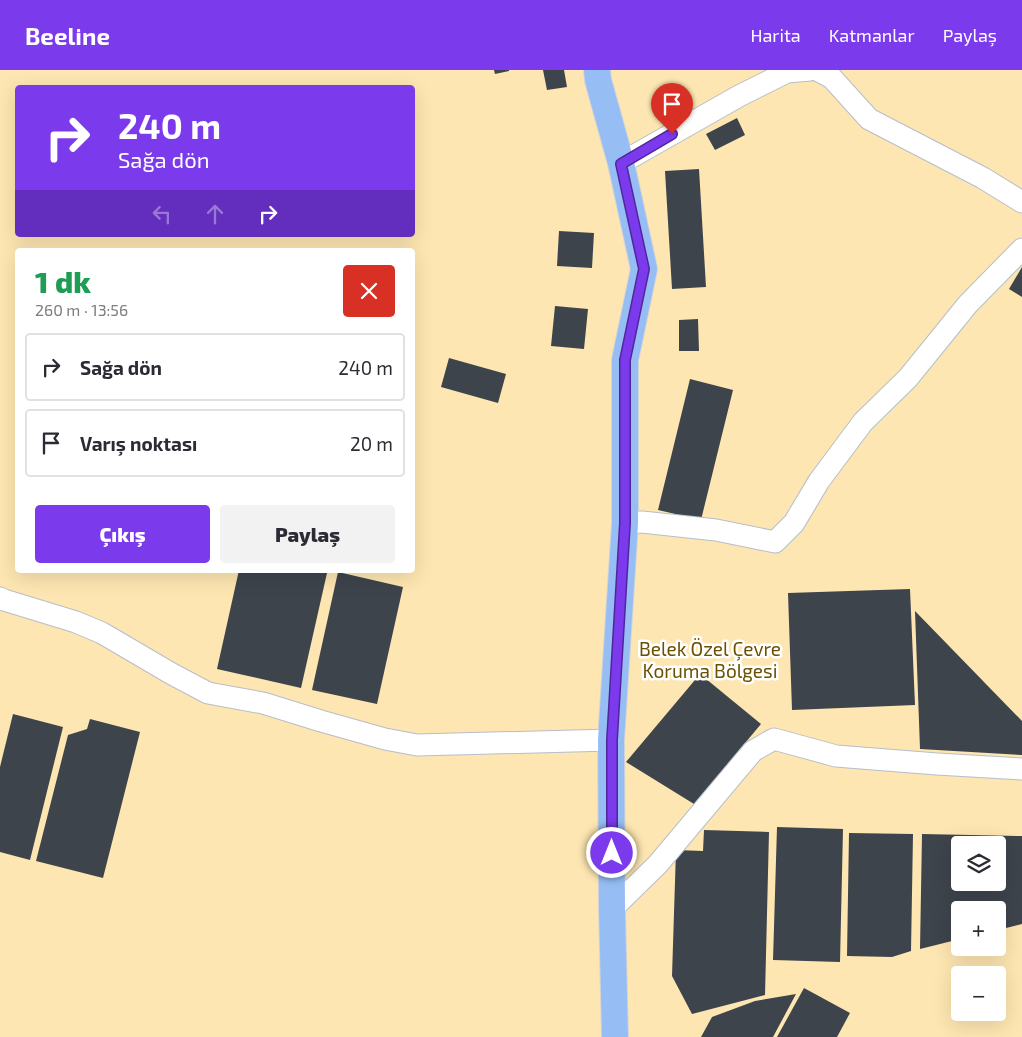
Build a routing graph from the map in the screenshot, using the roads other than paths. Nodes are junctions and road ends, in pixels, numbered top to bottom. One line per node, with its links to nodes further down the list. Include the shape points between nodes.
1 (597, 70): 4 (main road)
2 (810, 70): 4 (street, via 787,72)
3 (817, 70): 5 (street, via 832,78 869,119)
4 (621, 164): 7 (main road, via 644,269 625,360)
5 (1022, 202)
6 (1022, 249): 7 (street, via 968,304 908,378 863,422 819,481 794,523 775,542 716,530)
7 (625, 523): 9 (main road)
8 (0, 598): 9 (street, via 102,633 208,693 263,703 385,739 417,745)
9 (612, 740): 11 (main road)
10 (1022, 769): 11 (street, via 836,756 774,739 753,751 658,864)
11 (612, 909): 12 (main road)
12 (615, 1037)

